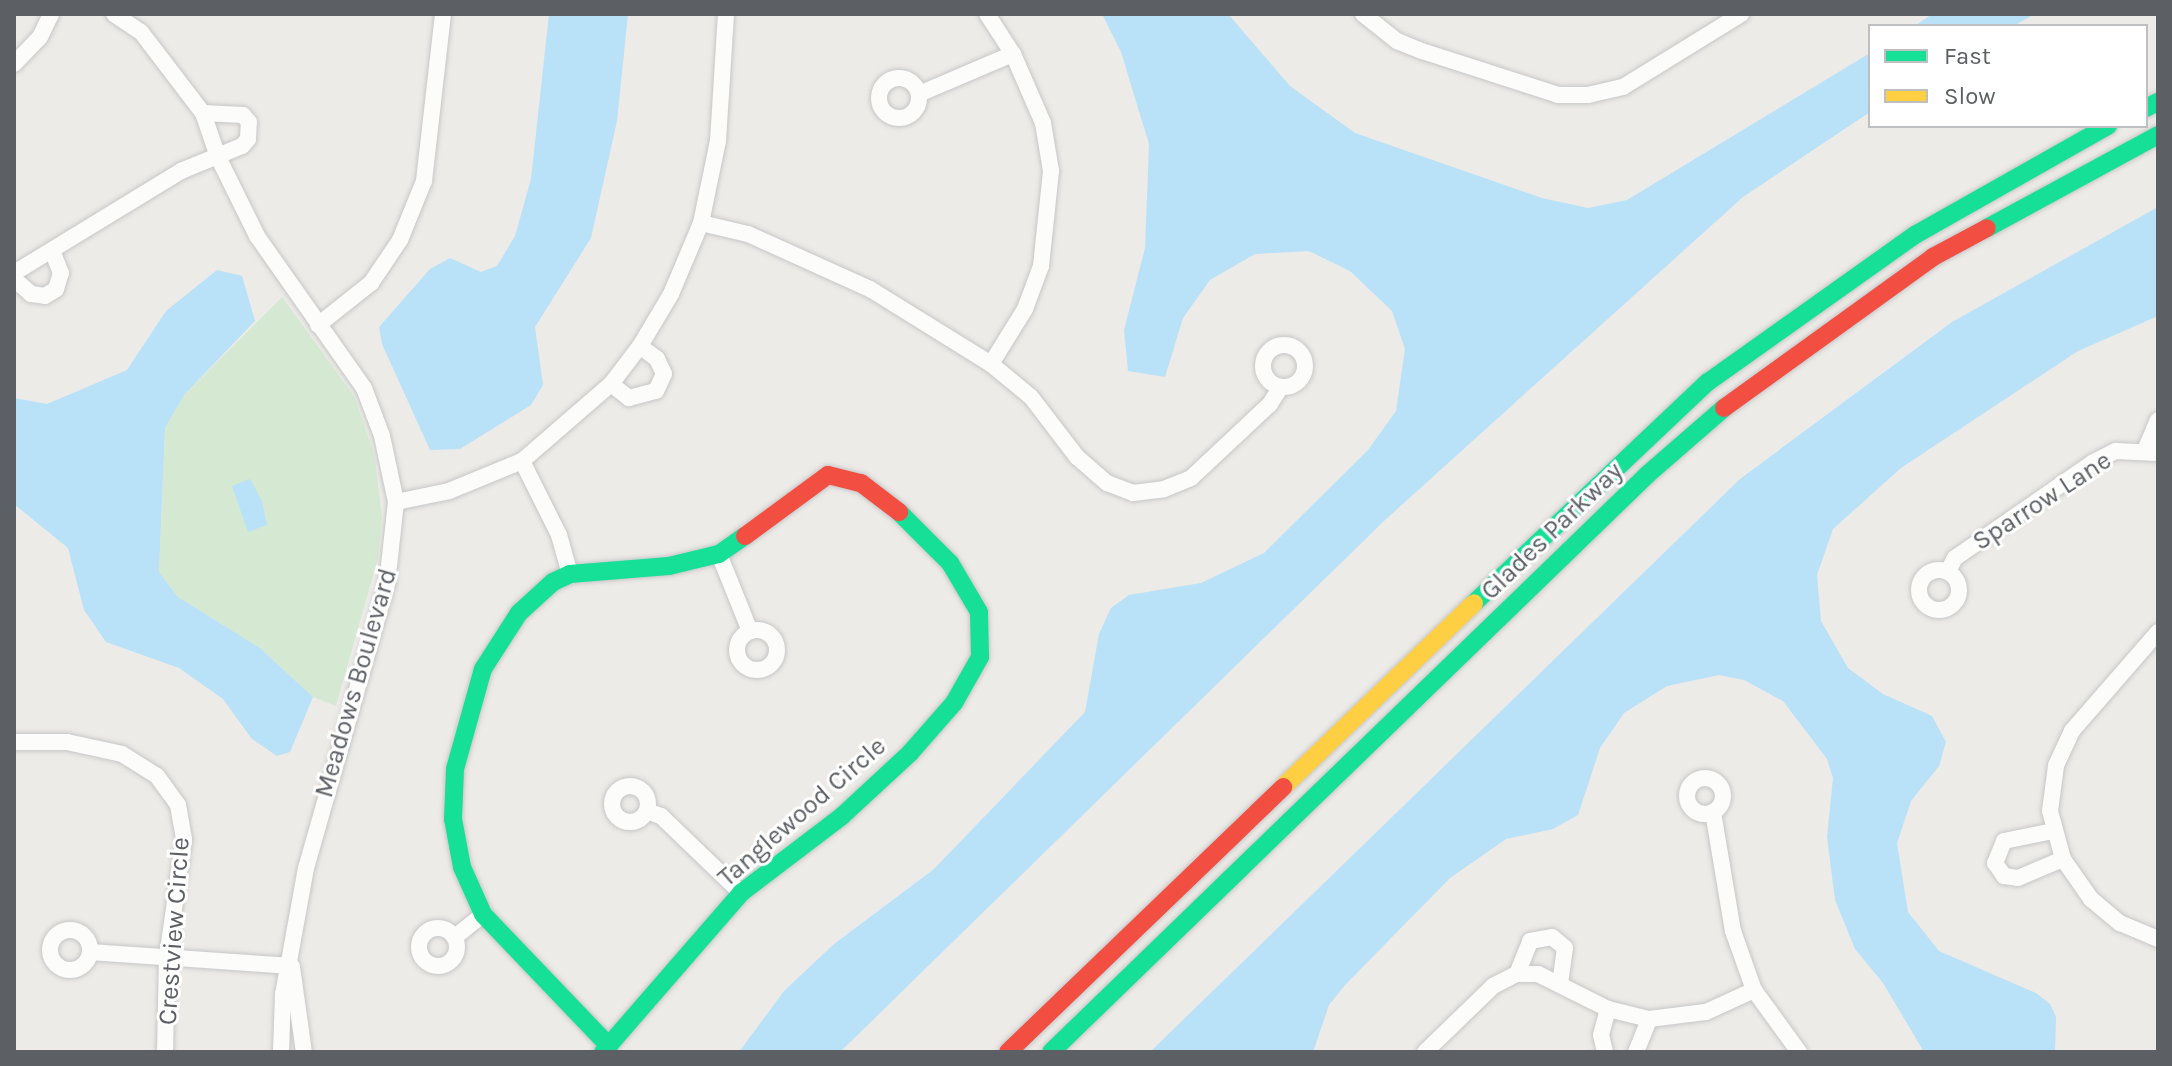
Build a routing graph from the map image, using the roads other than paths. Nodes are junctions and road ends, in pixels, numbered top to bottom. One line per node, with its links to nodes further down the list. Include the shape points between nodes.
1 (51, 14): 9 (street, via 40,37)
2 (114, 14): 11 (street, Meadows Boulevard, via 141,32)
3 (443, 14): 19 (street, via 420,193 400,240 371,283)
4 (726, 14): 15 (street, via 718,141)
5 (987, 14): 8 (street)
6 (1363, 14): 7 (street, via 1397,41 1422,51 1558,95 1588,95 1623,87)
7 (1741, 14)
8 (1013, 54): 10 (street); 21 (street, via 1043,123 1051,171 1049,222 1025,309)
9 (14, 64)
10 (919, 94)
11 (203, 113): 14 (street, Meadows Boulevard); 14 (street, via 233,111 249,122 242,146)
12 (2104, 128): 54 (main road, Glades Parkway, via 1915,235 1708,382)
13 (2158, 135): 55 (main road, Glades Parkway, via 1933,257 1728,405 1648,474)
14 (218, 157): 16 (street, via 181,171); 19 (street, Meadows Boulevard, via 257,236)
15 (701, 223): 20 (street, via 671,294); 21 (street, via 748,234 857,282)
16 (53, 253): 17 (street); 18 (street, via 61,273 56,289 45,296 31,294)
17 (14, 273)
18 (14, 279)
19 (318, 325): 27 (street, Meadows Boulevard, via 364,388 382,436)
20 (640, 346): 22 (street); 22 (street, via 657,359 664,374 656,391 629,398)
21 (991, 364): 23 (street, via 1031,397 1077,457 1107,483 1133,493 1191,478 1270,404)
22 (611, 384): 26 (street)
23 (1280, 388)
24 (2158, 420): 25 (street, Sparrow Lane)
25 (2152, 450): 29 (street, Sparrow Lane, via 2116,451 2092,463 1955,558)
26 (522, 461): 27 (street, via 449,491); 30 (street, via 559,535)
27 (396, 502): 44 (street, Meadows Boulevard, via 387,584 320,810)
28 (719, 554): 30 (main road, Tanglewood Circle, via 669,566); 31 (street); 38 (main road, Tanglewood Circle, via 828,475 861,483 893,506 950,563 979,612 980,657 954,703 842,816)
29 (1948, 571)
30 (570, 574): 39 (main road, Tanglewood Circle, via 533,597 498,642 467,719 455,769 453,819 462,867)
31 (750, 631)
32 (2158, 632): 36 (street, via 2072,731 2056,766)
33 (14, 742): 43 (street, Crestview Circle, via 67,742 122,754 164,786 178,805 184,839)
34 (647, 811): 38 (street, via 661,816)
35 (1713, 812): 47 (street, via 1733,931)
36 (2053, 831): 37 (street); 37 (street, via 2004,841 1995,863 2004,876 2018,878)
37 (2063, 859): 41 (street, via 2091,899 2120,923)
38 (741, 893): 50 (main road, Tanglewood Circle)
39 (483, 914): 40 (street); 50 (main road, Tanglewood Circle)
40 (455, 937)
41 (2158, 939)
42 (90, 952): 43 (street)
43 (167, 957): 44 (street); 51 (street, Crestview Circle)
44 (292, 966): 52 (street, Meadows Boulevard, via 283,994); 53 (street, Meadows Boulevard)
45 (1517, 974): 46 (street, via 1538,974); 46 (street, via 1530,941 1552,937 1565,948); 56 (street, via 1493,986)
46 (1560, 983): 48 (street)
47 (1754, 990): 49 (street, via 1706,1012); 59 (street)
48 (1608, 1009): 49 (street); 57 (street, via 1601,1035)
49 (1649, 1019): 58 (street)
50 (606, 1049)
51 (165, 1052)
52 (281, 1052)
53 (304, 1052)
54 (1008, 1052)
55 (1051, 1052)
56 (1425, 1052)
57 (1605, 1052)
58 (1636, 1052)
59 (1799, 1052)

